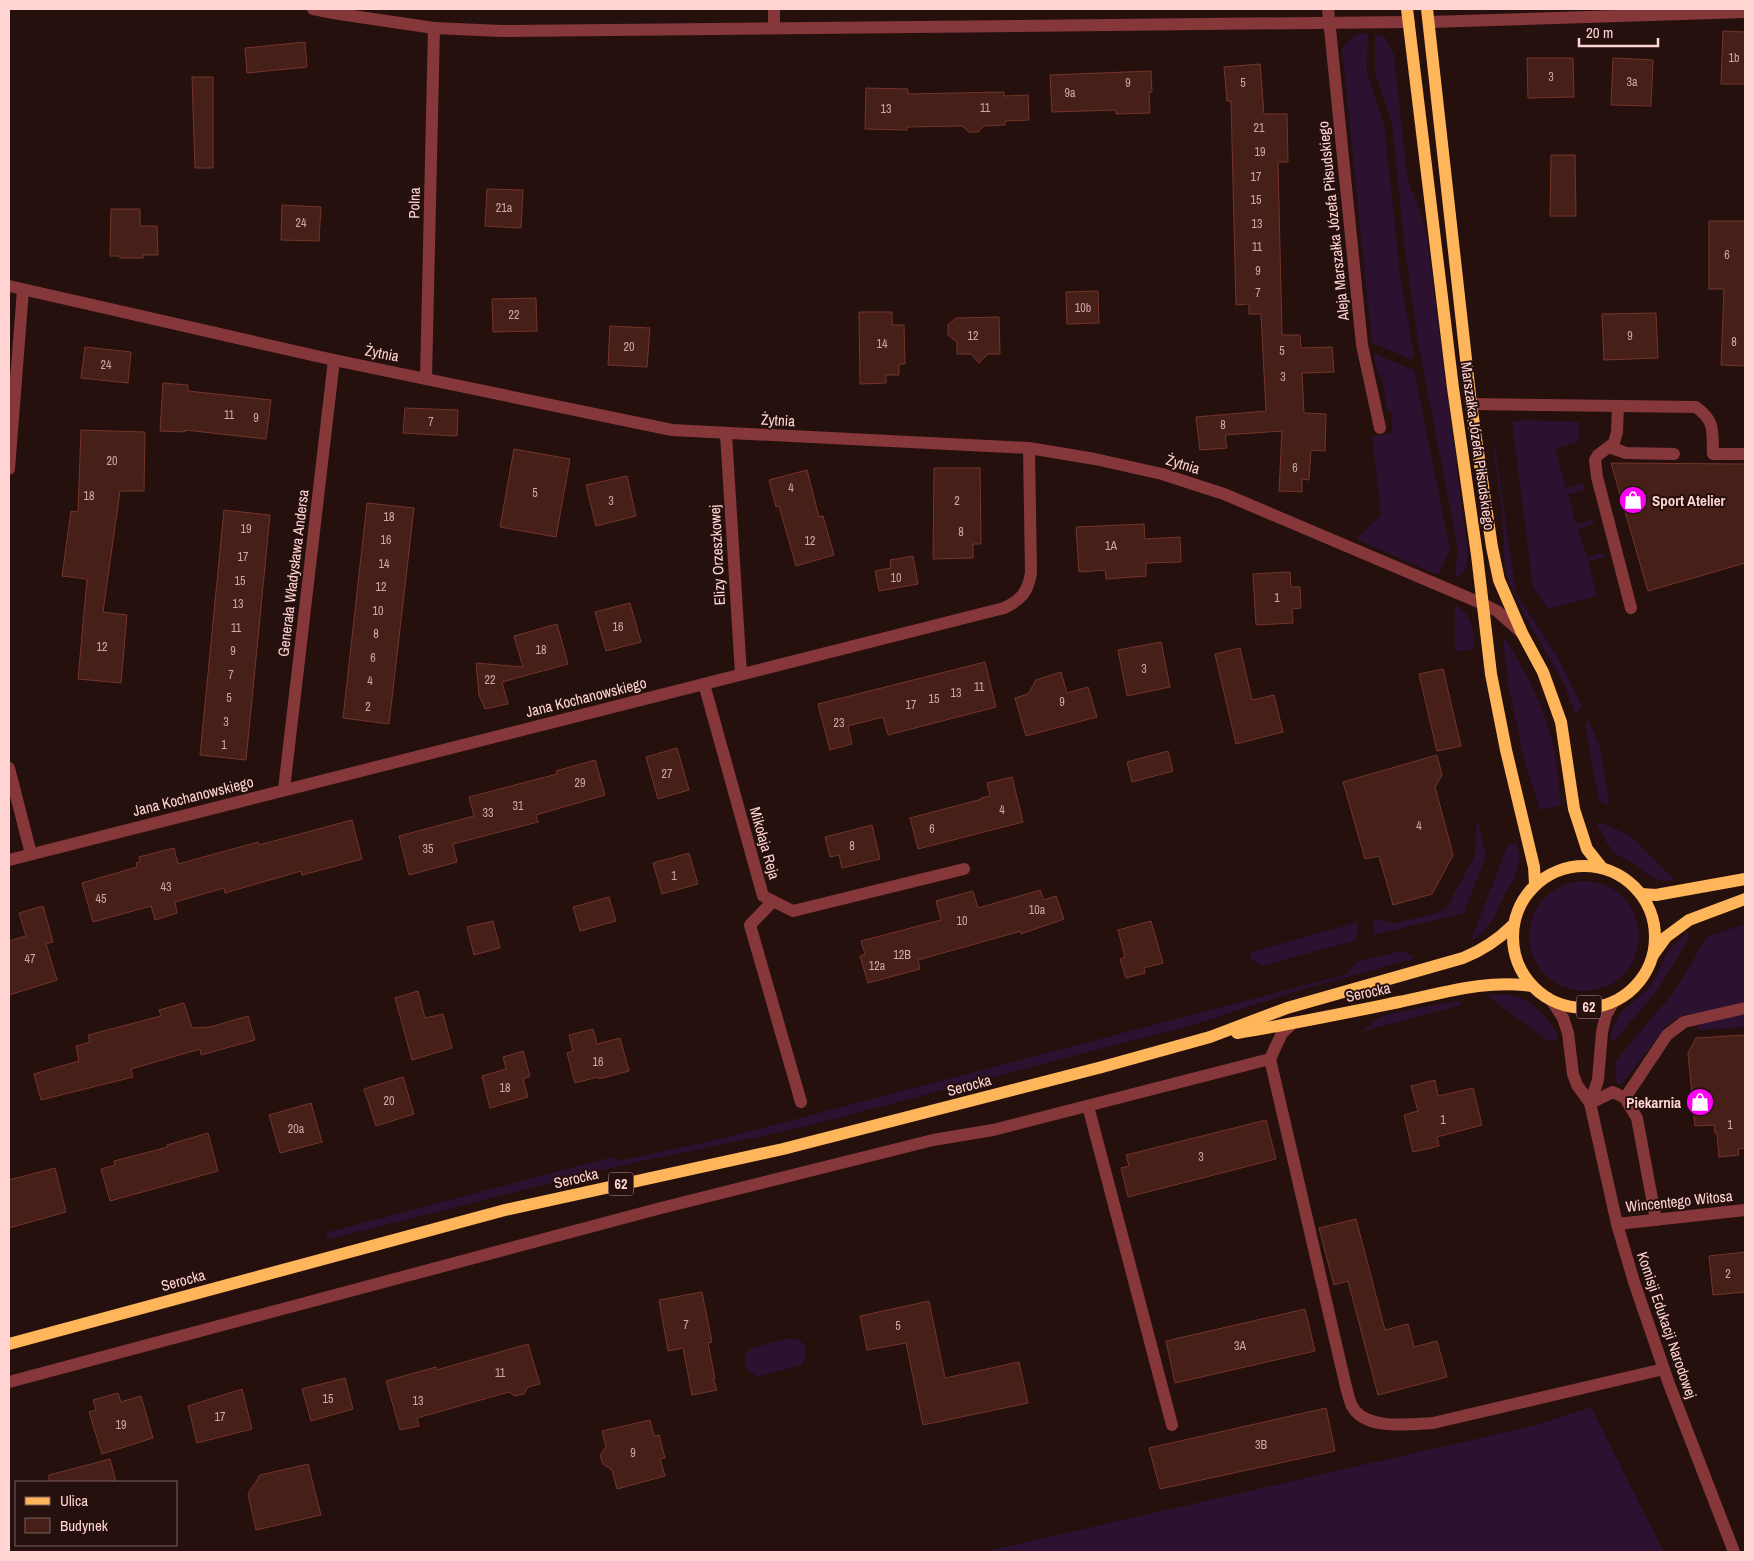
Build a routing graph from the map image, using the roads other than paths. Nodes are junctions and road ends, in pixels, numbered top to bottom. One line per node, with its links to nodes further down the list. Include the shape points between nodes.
1 (313, 9): 5 (street)
2 (774, 9): 11 (street)
3 (1328, 9): 9 (street, Aleja Marszałka Józefa Piłsudskiego)
4 (1407, 9): 8 (main road, Marszałka Józefa Piłsudskiego)
5 (339, 12): 10 (street)
6 (1745, 12): 7 (street)
7 (1428, 15): 16 (main road, Marszałka Józefa Piłsudskiego)
8 (1409, 22): 9 (street); 25 (main road, Marszałka Józefa Piłsudskiego, via 1453,388)
9 (1329, 24): 11 (street); 18 (street, Aleja Marszałka Józefa Piłsudskiego, via 1362,345)
10 (434, 28): 11 (street, via 502,31); 15 (street, Polna)
11 (774, 28)
12 (9, 286): 13 (street, Żytnia)
13 (23, 290): 14 (street, Żytnia); 24 (street)
14 (334, 360): 15 (street, Żytnia); 31 (street, Generała Władysława Andersa)
15 (426, 378): 19 (street, Żytnia, via 672,430)
16 (1471, 404): 17 (street); 27 (main road, Marszałka Józefa Piłsudskiego, via 1499,580)
17 (1618, 406): 20 (street, via 1617,432 1614,443); 23 (street, via 1696,407 1708,416 1713,454)
18 (1380, 428)
19 (726, 434): 21 (street, Żytnia); 28 (street, Elizy Orzeszkowej)
20 (1609, 447): 22 (street, via 1626,453); 26 (street, via 1595,460 1597,476)
21 (1029, 448): 25 (street, Żytnia, via 1162,474 1224,494); 28 (street, Jana Kochanowskiego, via 1031,572 1030,583 1016,602 1004,608)
22 (1674, 454)
23 (1745, 454)
24 (9, 469)
25 (1483, 604): 27 (street, Żytnia, via 1497,611); 37 (main road, Marszałka Józefa Piłsudskiego, via 1491,674 1534,866)
26 (1631, 608)
27 (1522, 633): 34 (main road, Marszałka Józefa Piłsudskiego, via 1543,672 1561,722 1577,822 1587,848)
28 (741, 674): 29 (street, Jana Kochanowskiego)
29 (704, 684): 31 (street, Jana Kochanowskiego); 40 (street, Mikołaja Reja, via 764,896)
30 (9, 768): 32 (street)
31 (284, 789): 32 (street, Jana Kochanowskiego)
32 (31, 854): 33 (street, Jana Kochanowskiego)
33 (9, 860)
34 (1602, 868): 37 (main road, 62, via 1578,866 1555,871); 38 (main road, 62, via 1624,878)
35 (964, 869): 40 (street, Mikołaja Reja, via 793,911)
36 (1745, 878): 38 (main road, via 1665,894)
37 (1535, 884): 41 (main road, 62, via 1520,903)
38 (1641, 894): 42 (main road, 62, via 1652,915 1655,936)
39 (1745, 898): 42 (main road, 62, via 1689,920 1666,937)
40 (773, 901): 51 (street, via 750,925)
41 (1513, 925): 43 (main road, 62, via 1513,947 1519,968); 48 (main road, Serocka / 62, via 1482,951 1287,1008)
42 (1652, 957): 45 (main road, 62, via 1643,976)
43 (1532, 986): 44 (main road, 62); 47 (main road, Serocka / 62, via 1511,983 1468,988)
44 (1552, 1001): 45 (main road, 62, via 1573,1007 1594,1007); 52 (street, Komisji Edukacji Narodowej, via 1566,1026 1576,1085)
45 (1614, 1002): 52 (street, via 1602,1032 1598,1080)
46 (1745, 1008): 50 (street, via 1684,1022 1667,1035)
47 (1292, 1024): 48 (main road, Serocka / 62); 49 (street, via 1282,1034)
48 (1210, 1037): 57 (main road, Serocka / 62, via 783,1149 505,1210)
49 (1270, 1059): 53 (street); 58 (street, via 1346,1387 1353,1408 1368,1421 1395,1426 1434,1422)
50 (1625, 1098): 52 (street, via 1613,1092); 55 (street, via 1637,1118)
51 (801, 1102)
52 (1590, 1103): 56 (street, Komisji Edukacji Narodowej)
53 (1088, 1106): 59 (street, via 994,1130 933,1140 661,1208); 60 (street)
54 (1745, 1210): 55 (street, Wincentego Witosa)
55 (1656, 1220): 56 (street, Wincentego Witosa)
56 (1617, 1224): 58 (street, Komisji Edukacji Narodowej)
57 (9, 1344)
58 (1664, 1370): 61 (street, Komisji Edukacji Narodowej)
59 (9, 1382)
60 (1172, 1425)
61 (1734, 1552)

